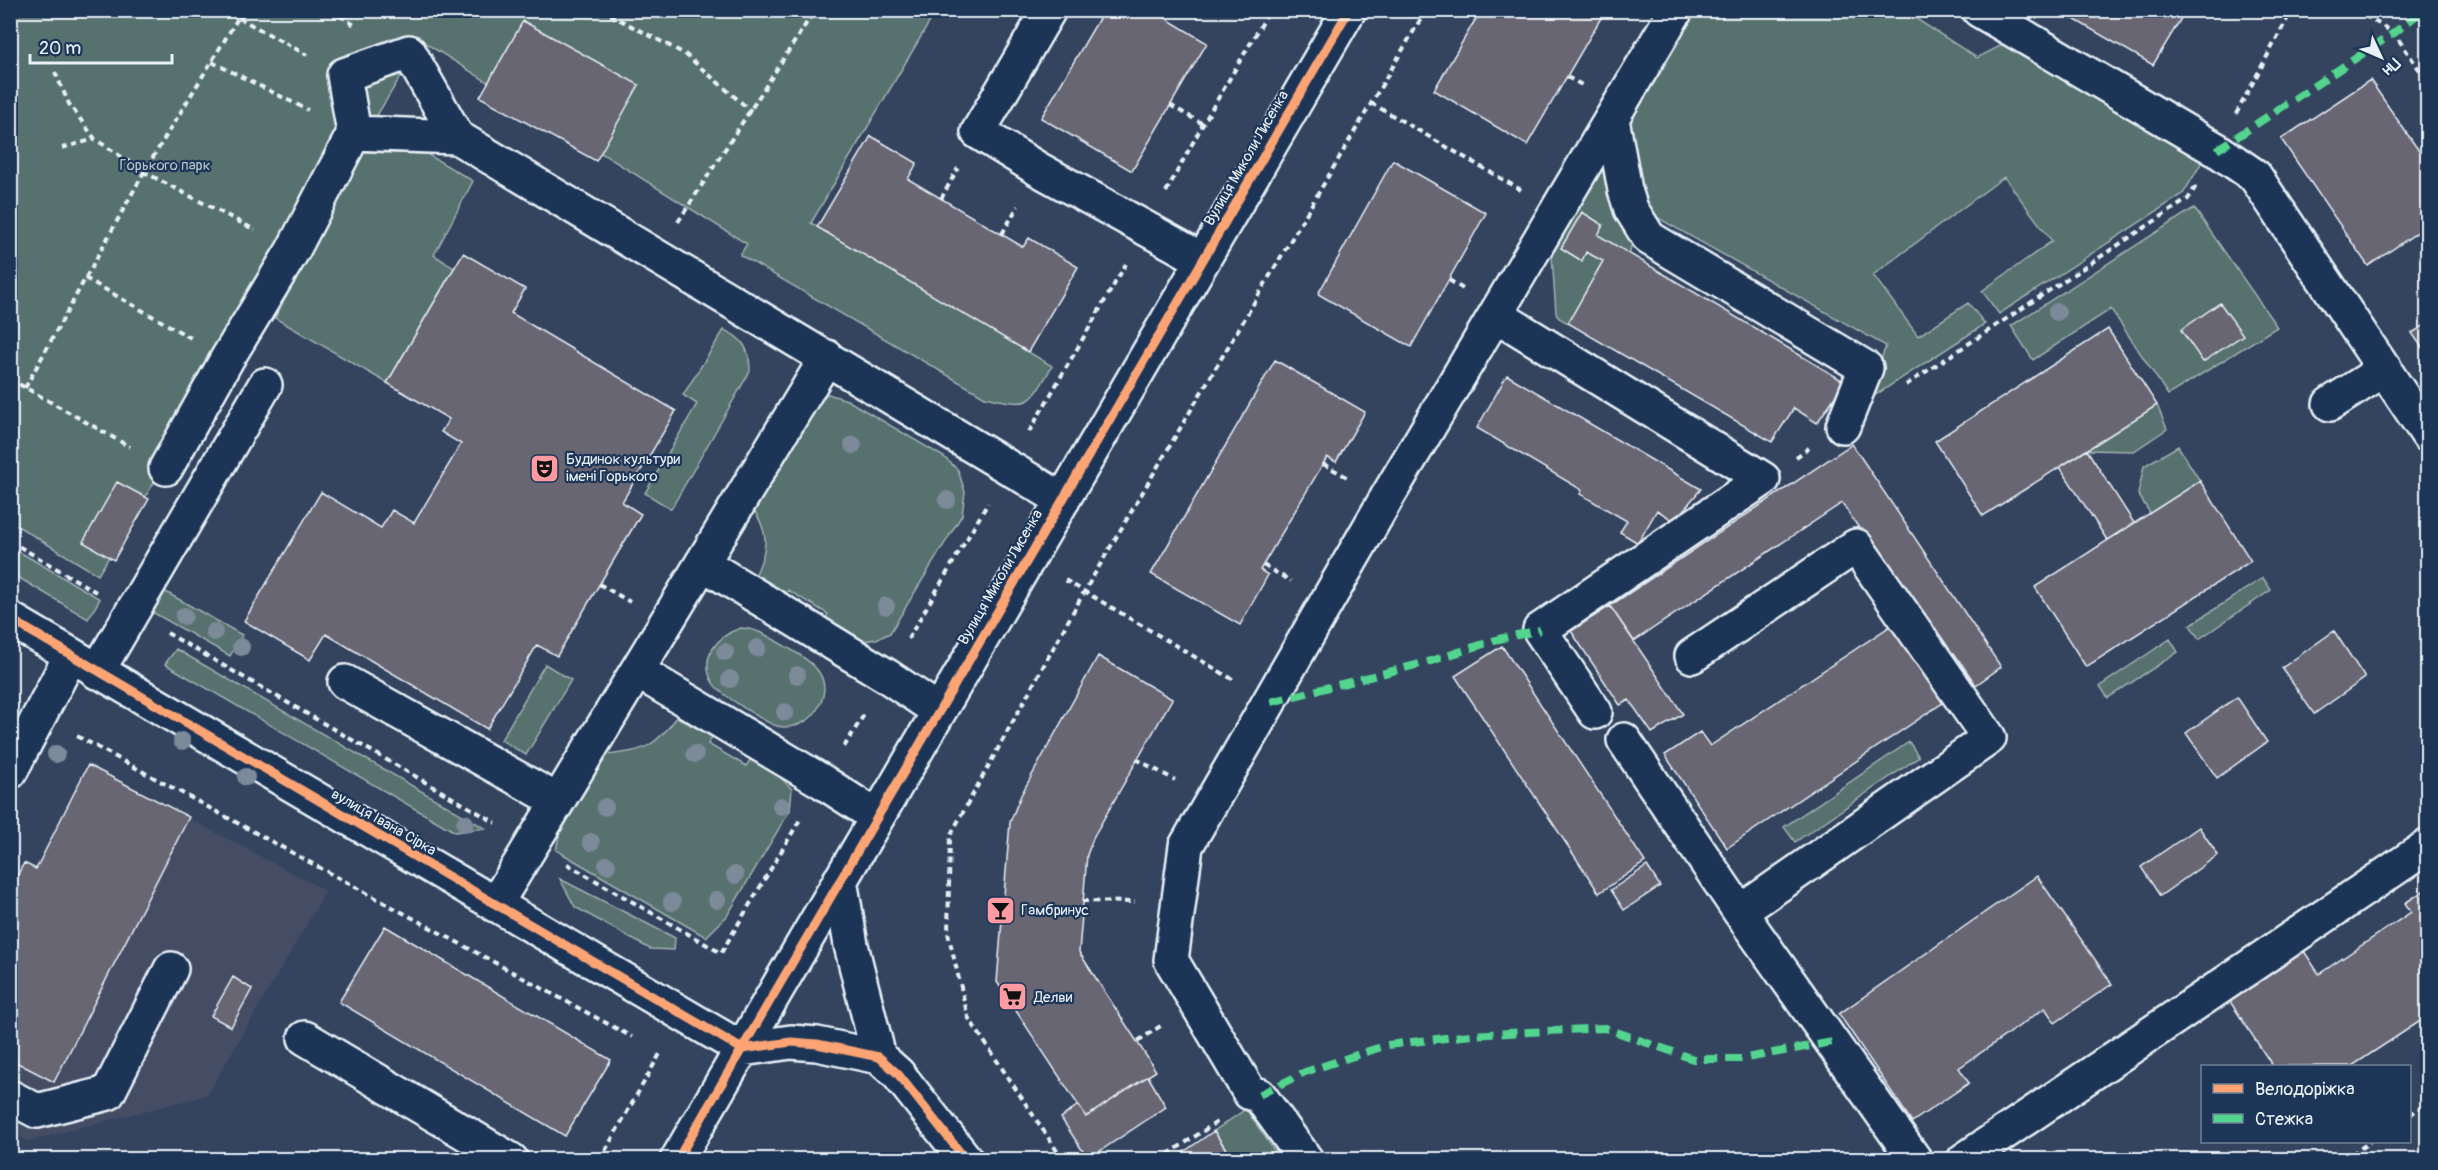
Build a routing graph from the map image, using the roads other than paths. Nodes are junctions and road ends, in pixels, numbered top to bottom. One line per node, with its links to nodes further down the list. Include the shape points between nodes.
1 (1049, 10): 8 (street, via 978,132 1038,170)
2 (1349, 10): 8 (street, Вулиця Миколи Лисенка)
3 (1676, 10): 5 (street)
4 (1979, 10): 11 (street, via 2255,176)
5 (1612, 119): 9 (street); 14 (street, via 1625,190 1631,209 1649,238 1866,368)
6 (354, 133): 7 (street); 7 (street, via 344,75 410,52); 16 (street, via 293,250)
7 (457, 137): 10 (street)
8 (1203, 260): 17 (street, Вулиця Миколи Лисенка)
9 (1496, 315): 25 (street, via 1763,479 1540,630); 42 (street, via 1186,846 1171,960 1250,1093 1259,1095)
10 (827, 357): 17 (street); 18 (street)
11 (2385, 369): 13 (street); 15 (street)
12 (265, 385): 21 (street)
13 (2330, 404)
14 (1842, 426)
15 (2427, 435)
16 (166, 468)
17 (1063, 500): 24 (street, Вулиця Миколи Лисенка)
18 (702, 563): 22 (street); 24 (street)
19 (10, 620): 21 (street, вулиця Івана Сірка)
20 (1692, 656): 33 (street, via 1856,546 1989,738)
21 (84, 663): 27 (street, via 40,716); 32 (street, вулиця Івана Сірка)
22 (637, 671): 28 (street); 29 (street)
23 (345, 682): 28 (street)
24 (939, 711): 29 (street, Вулиця Миколи Лисенка)
25 (1595, 712)
26 (1624, 740): 33 (street)
27 (10, 772)
28 (558, 801): 32 (street)
29 (877, 817): 31 (street, Вулиця Миколи Лисенка)
30 (2427, 846): 44 (street)
31 (840, 880): 36 (street, Вулиця Миколи Лисенка); 37 (street, via 851,945)
32 (495, 905): 36 (street, вулиця Івана Сірка)
33 (1740, 912): 43 (street)
34 (171, 969): 38 (street, via 108,1093 37,1111)
35 (305, 1038): 39 (street)
36 (742, 1049): 37 (street, via 791,1042); 40 (street, Вулиця Миколи Лисенка)
37 (879, 1057): 41 (street, via 898,1074)
38 (10, 1097)
39 (511, 1160)
40 (677, 1160)
41 (966, 1160)
42 (1306, 1160)
43 (1915, 1160)
44 (1964, 1160)

